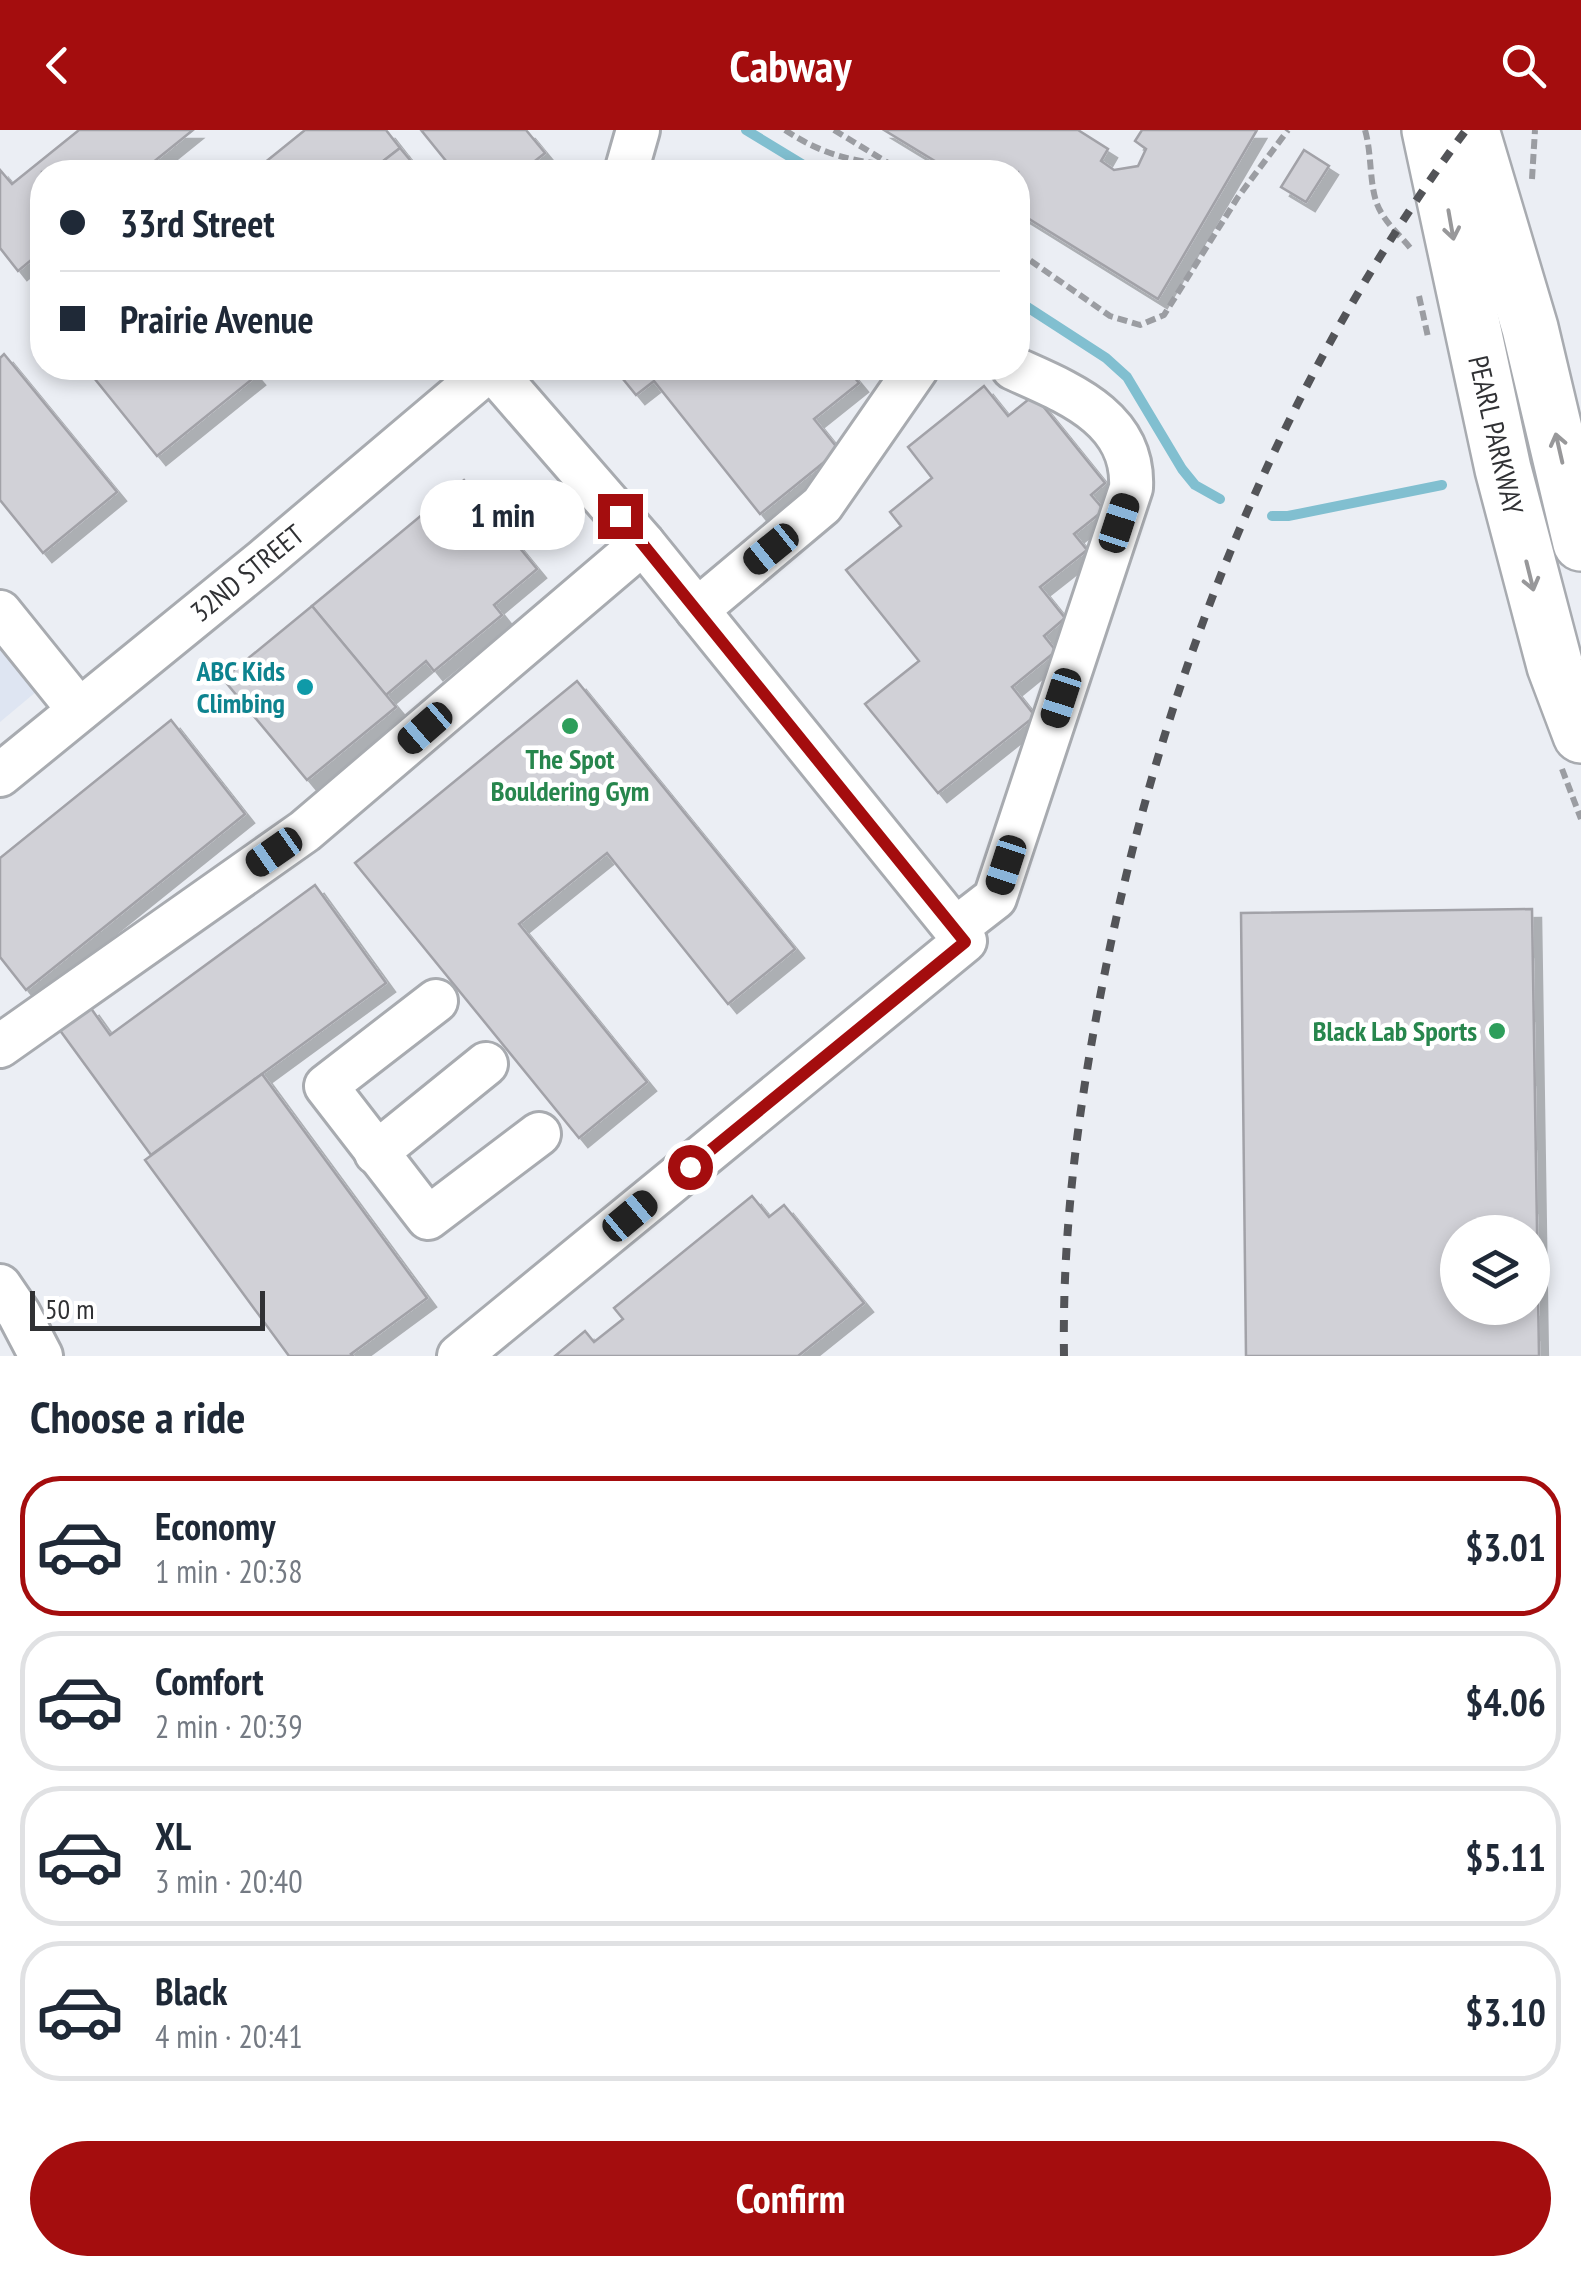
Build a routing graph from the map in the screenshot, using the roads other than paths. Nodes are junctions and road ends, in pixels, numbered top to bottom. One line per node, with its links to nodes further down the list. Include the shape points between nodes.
1 (638, 130): 4 (street)
2 (1430, 130): 14 (main road, PEARL PARKWAY, one-way to 14, via 1506,485 1555,666)
3 (1471, 130): 10 (main road, PEARL PARKWAY, one-way to 3, via 1530,328)
4 (629, 160)
5 (1030, 376): 16 (street, via 1084,401 1104,419 1123,445 1131,488 995,898)
6 (477, 380): 13 (street, 32ND STREET)
7 (501, 380): 9 (street)
8 (910, 380): 11 (street, via 822,505)
9 (643, 543): 11 (street); 18 (street, via 305,831)
10 (1581, 543)
11 (697, 610): 16 (street)
12 (0, 612): 13 (street)
13 (79, 710): 15 (street, 32ND STREET)
14 (1581, 735)
15 (0, 775)
16 (960, 935): 24 (street)
17 (436, 1000): 21 (street, via 326,1086)
18 (0, 1046)
19 (486, 1064): 21 (street)
20 (539, 1134): 21 (street, via 428,1218)
21 (376, 1153)
22 (0, 1286): 23 (street)
23 (41, 1356)
24 (459, 1356)

